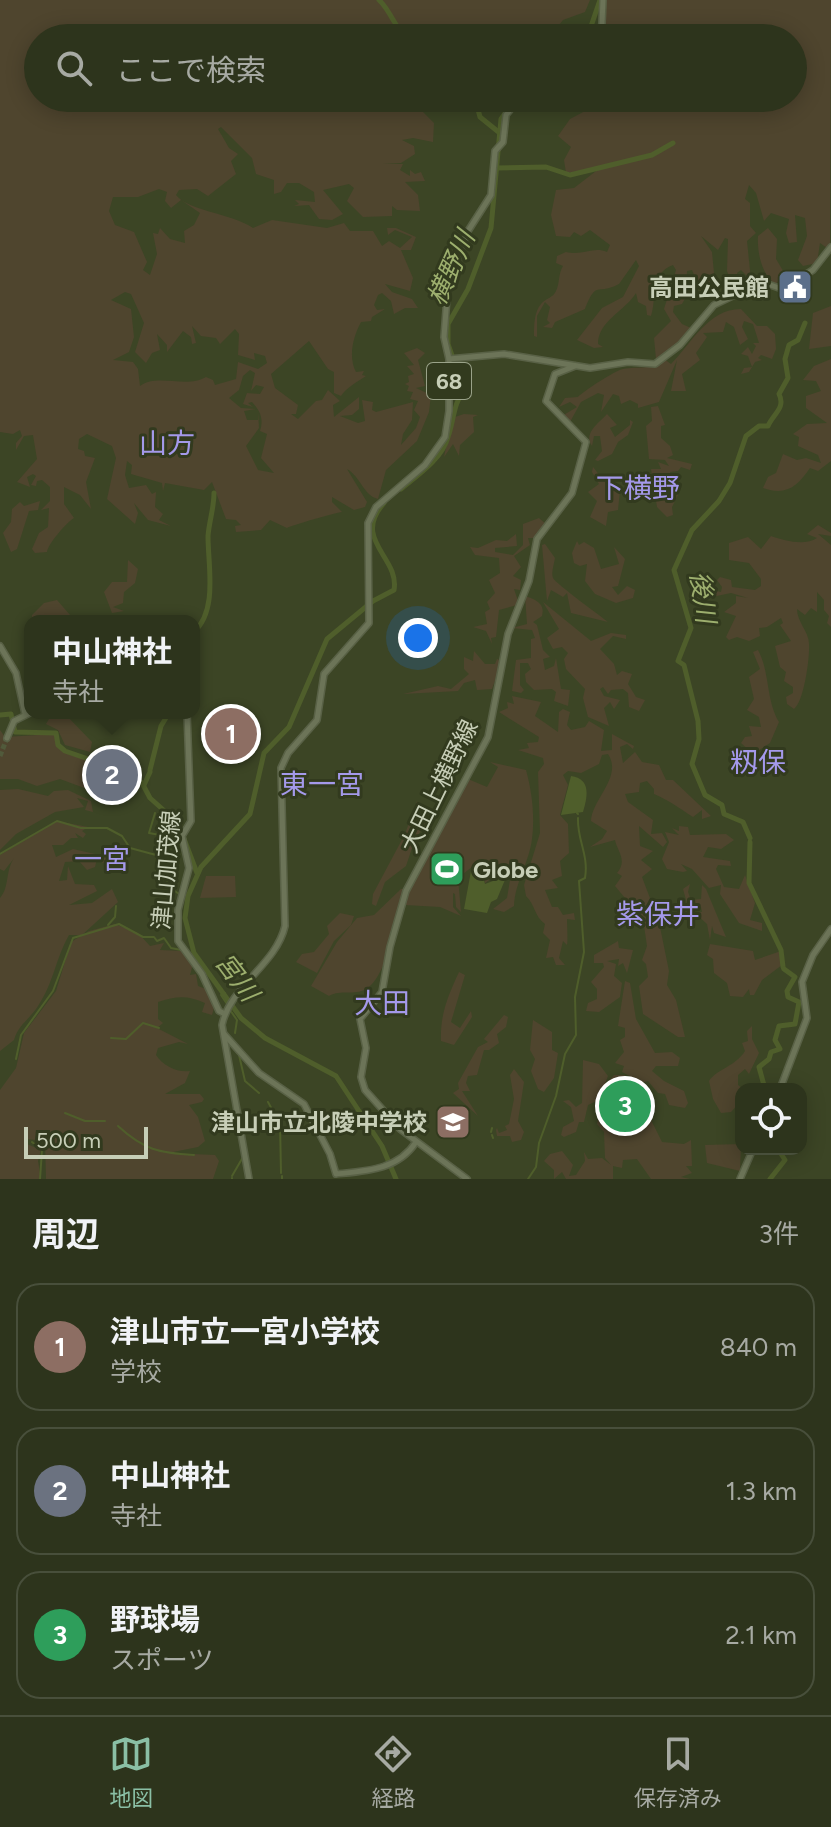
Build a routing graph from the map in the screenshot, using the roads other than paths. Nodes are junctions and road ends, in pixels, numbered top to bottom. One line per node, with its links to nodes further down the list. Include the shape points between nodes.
1 (603, 0): 2 (main road)
2 (602, 24)
3 (508, 112): 5 (main road, 68, via 491,195 468,231 448,284 444,337)
4 (831, 247): 6 (main road, via 813,270 782,289 762,282 719,302 655,364)
5 (452, 359): 6 (main road, via 512,355); 13 (main road, 68, via 445,437 425,465 376,507 368,523 367,627 324,674 317,720 283,763 285,926 277,946)
6 (575, 366): 16 (main road, 大田上横野線, via 556,373 546,401 586,442 584,460 572,493 538,537 529,581 508,634 488,737 407,889 382,992 360,1019 366,1048 362,1083 388,1118)
7 (0, 646): 8 (main road, via 16,673)
8 (24, 703)
9 (24, 716): 11 (main road)
10 (187, 719): 13 (main road, 津山加茂線, via 191,821 184,834 189,868 178,910 178,941 202,974 219,1011)
11 (7, 738)
12 (831, 929): 15 (main road, via 803,976 807,1018)
13 (226, 1012): 14 (main road, via 222,1032)
14 (227, 1043): 16 (main road, via 304,1104 336,1174 370,1172 395,1161); 18 (main road)
15 (782, 1083)
16 (416, 1142): 19 (main road)
17 (750, 1155): 20 (main road)
18 (249, 1179)
19 (467, 1179)
20 (740, 1179)

